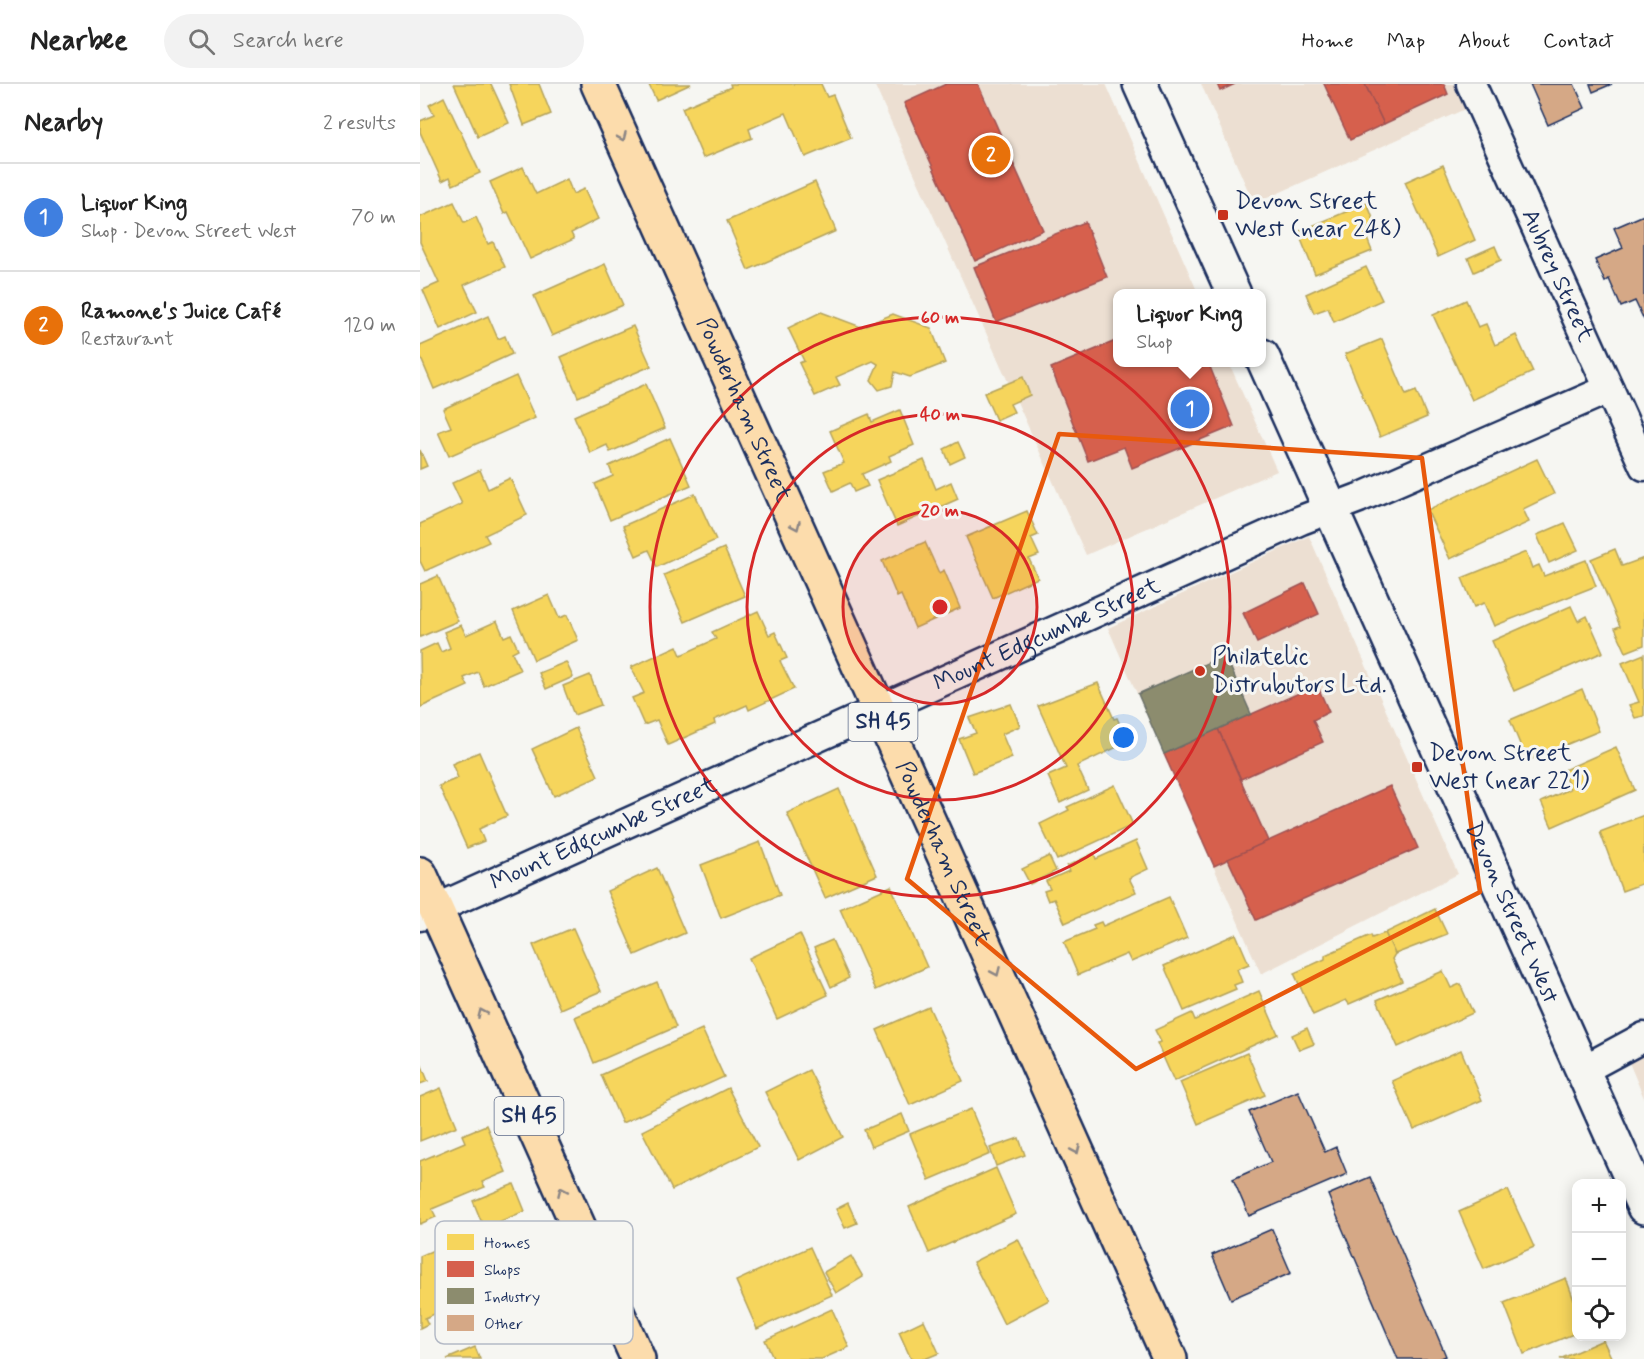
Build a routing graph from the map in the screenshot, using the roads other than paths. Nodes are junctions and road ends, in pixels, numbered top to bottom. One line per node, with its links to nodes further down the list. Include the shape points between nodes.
1 (598, 84): 9 (main road, Powderham Street / SH 45, one-way to 9)
2 (1140, 84): 4 (street)
3 (1471, 84): 6 (street, Aubrey Street)
4 (1232, 289)
5 (1266, 365): 8 (street, Devon Street West)
6 (1609, 389): 7 (street, Aubrey Street); 8 (street, Mount Edgcumbe Street)
7 (1644, 466)
8 (1331, 509): 9 (street, Mount Edgcumbe Street); 13 (street, Devon Street West)
9 (878, 711): 11 (street, Mount Edgcumbe Street); 18 (main road, Powderham Street / SH 45, one-way to 18)
10 (420, 874): 11 (main road, SH 45)
11 (428, 913): 15 (main road, SH 45, one-way to 11)
12 (1644, 1037): 13 (street)
13 (1583, 1070): 14 (street, Devon Street West)
14 (1644, 1207)
15 (573, 1221)
16 (631, 1344): 17 (main road, SH 45, one-way to 16)
17 (638, 1359)
18 (1170, 1359)

